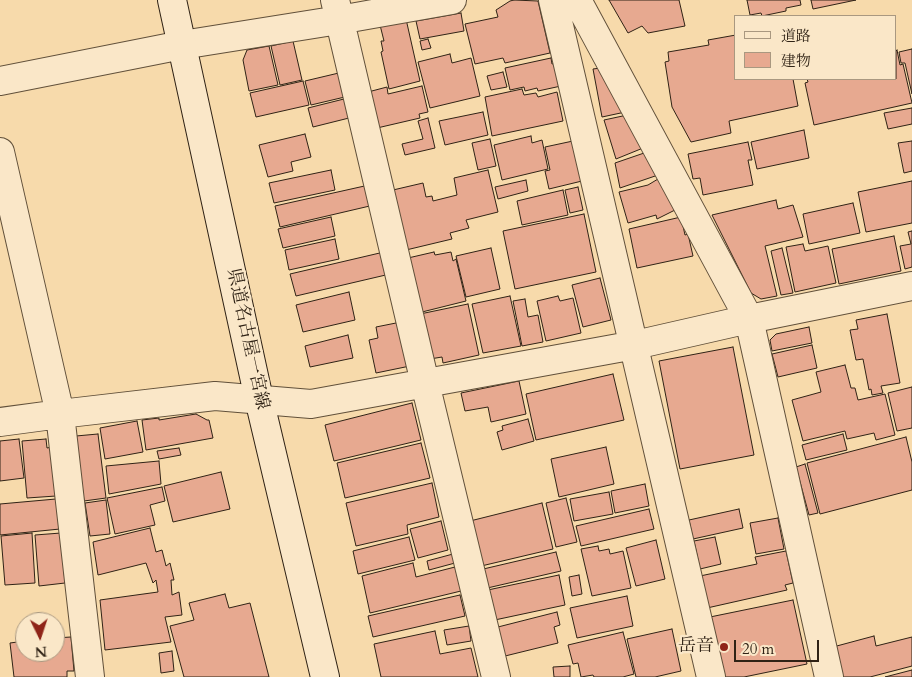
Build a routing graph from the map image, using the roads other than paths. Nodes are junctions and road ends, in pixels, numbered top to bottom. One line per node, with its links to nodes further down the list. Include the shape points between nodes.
1 (172, 0): 6 (street, 県道名古屋一宮線)
2 (452, 0): 5 (street)
3 (553, 0): 11 (street)
4 (577, 0): 10 (street)
5 (337, 10): 6 (street); 12 (street)
6 (182, 45): 7 (street); 13 (street, 県道名古屋一宮線)
7 (0, 81)
8 (0, 152): 14 (street)
9 (912, 286): 10 (street)
10 (749, 319): 11 (street); 20 (street)
11 (634, 345): 12 (street); 19 (street)
12 (424, 383): 13 (street, via 311,404); 18 (street)
13 (259, 399): 14 (street, via 216,396); 17 (street, 県道名古屋一宮線)
14 (60, 414): 15 (street); 16 (street)
15 (0, 422)
16 (90, 677)
17 (325, 677)
18 (496, 677)
19 (711, 677)
20 (829, 677)

